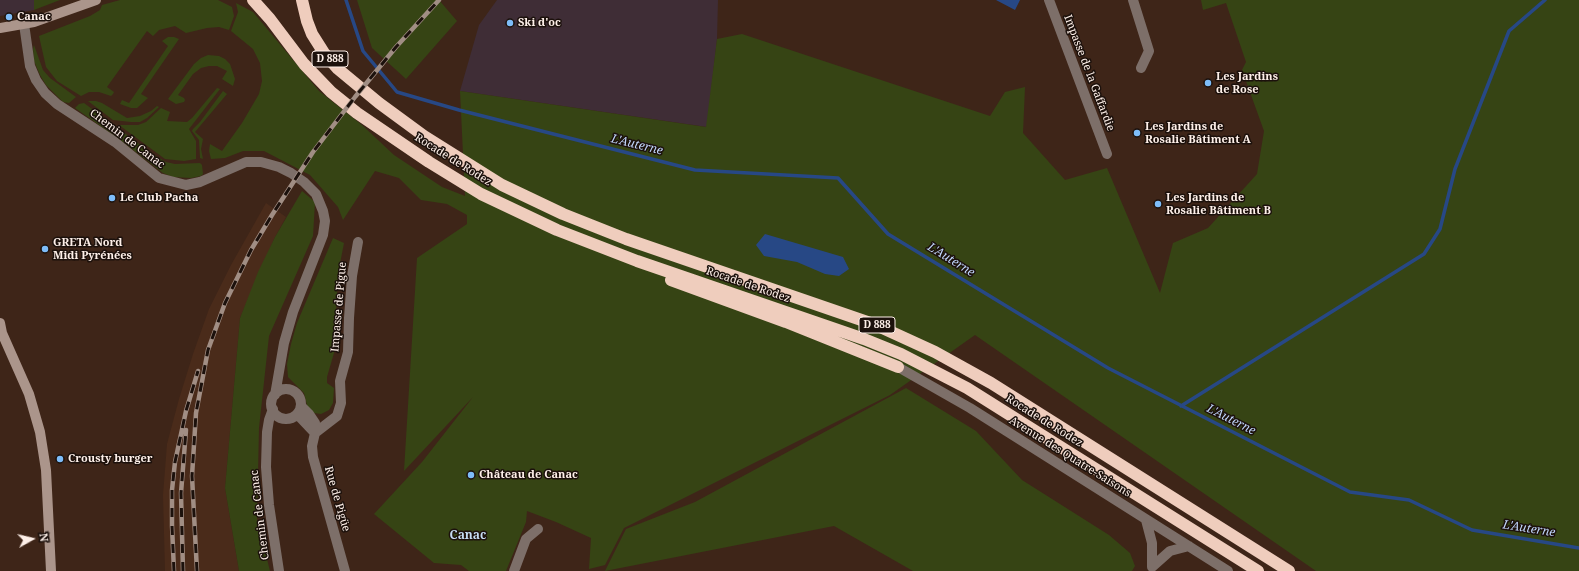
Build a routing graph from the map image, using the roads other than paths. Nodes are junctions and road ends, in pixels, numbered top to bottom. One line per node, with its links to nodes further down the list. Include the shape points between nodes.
1 (96, 0): 6 (main road)
2 (253, 0): 11 (highway, Rocade de Rodez / D 888, via 304,64 331,92 429,162 481,194 557,230)
3 (302, 0): 33 (highway, Rocade de Rodez / D 888, via 312,34 338,69 418,131 502,185 562,214 626,239 876,325 935,352 997,387)
4 (1048, 0): 9 (street, Impasse de la Gaffardie)
5 (1133, 0): 8 (street, via 1148,51)
6 (24, 24): 7 (main road); 15 (street, Chemin de Canac, via 30,66 45,93 57,104 115,142 159,178 186,185 200,182 246,162 261,162 291,173 316,194 325,221 323,235 293,312 284,343)
7 (0, 28)
8 (1141, 68)
9 (1107, 154)
10 (358, 242): 22 (street, Impasse de Pigue, via 352,276 348,352 340,381 341,403 337,416)
11 (637, 261): 14 (highway, via 664,278 786,322); 32 (highway, Rocade de Rodez / D 888, via 864,339 907,357 967,388)
12 (0, 323): 13 (main road)
13 (1, 332): 27 (main road, via 29,394 40,432 46,470)
14 (898, 367): 23 (street, Avenue des Quatre-Saisons, via 970,408)
15 (280, 371): 16 (street); 17 (street, Chemin de Canac)
16 (288, 390): 17 (street); 19 (street, via 299,397)
17 (275, 395): 18 (street)
18 (273, 409): 20 (street); 21 (street, Chemin de Canac)
19 (299, 410): 20 (street, via 289,419); 22 (street)
20 (281, 418): 21 (street)
21 (268, 432): 28 (street, Chemin de Canac, via 266,467 269,506)
22 (315, 433): 29 (street, Rue de Pigüe, via 313,457)
23 (1146, 520): 25 (street, Avenue des Quatre-Saisons); 26 (street, via 1152,543)
24 (538, 529): 30 (street, via 526,539)
25 (1189, 546): 26 (street, via 1170,551); 31 (street, Avenue des Quatre-Saisons)
26 (1150, 569)
27 (51, 571)
28 (279, 571)
29 (345, 571)
30 (514, 571)
31 (1228, 571)
32 (1258, 571)
33 (1290, 571)

